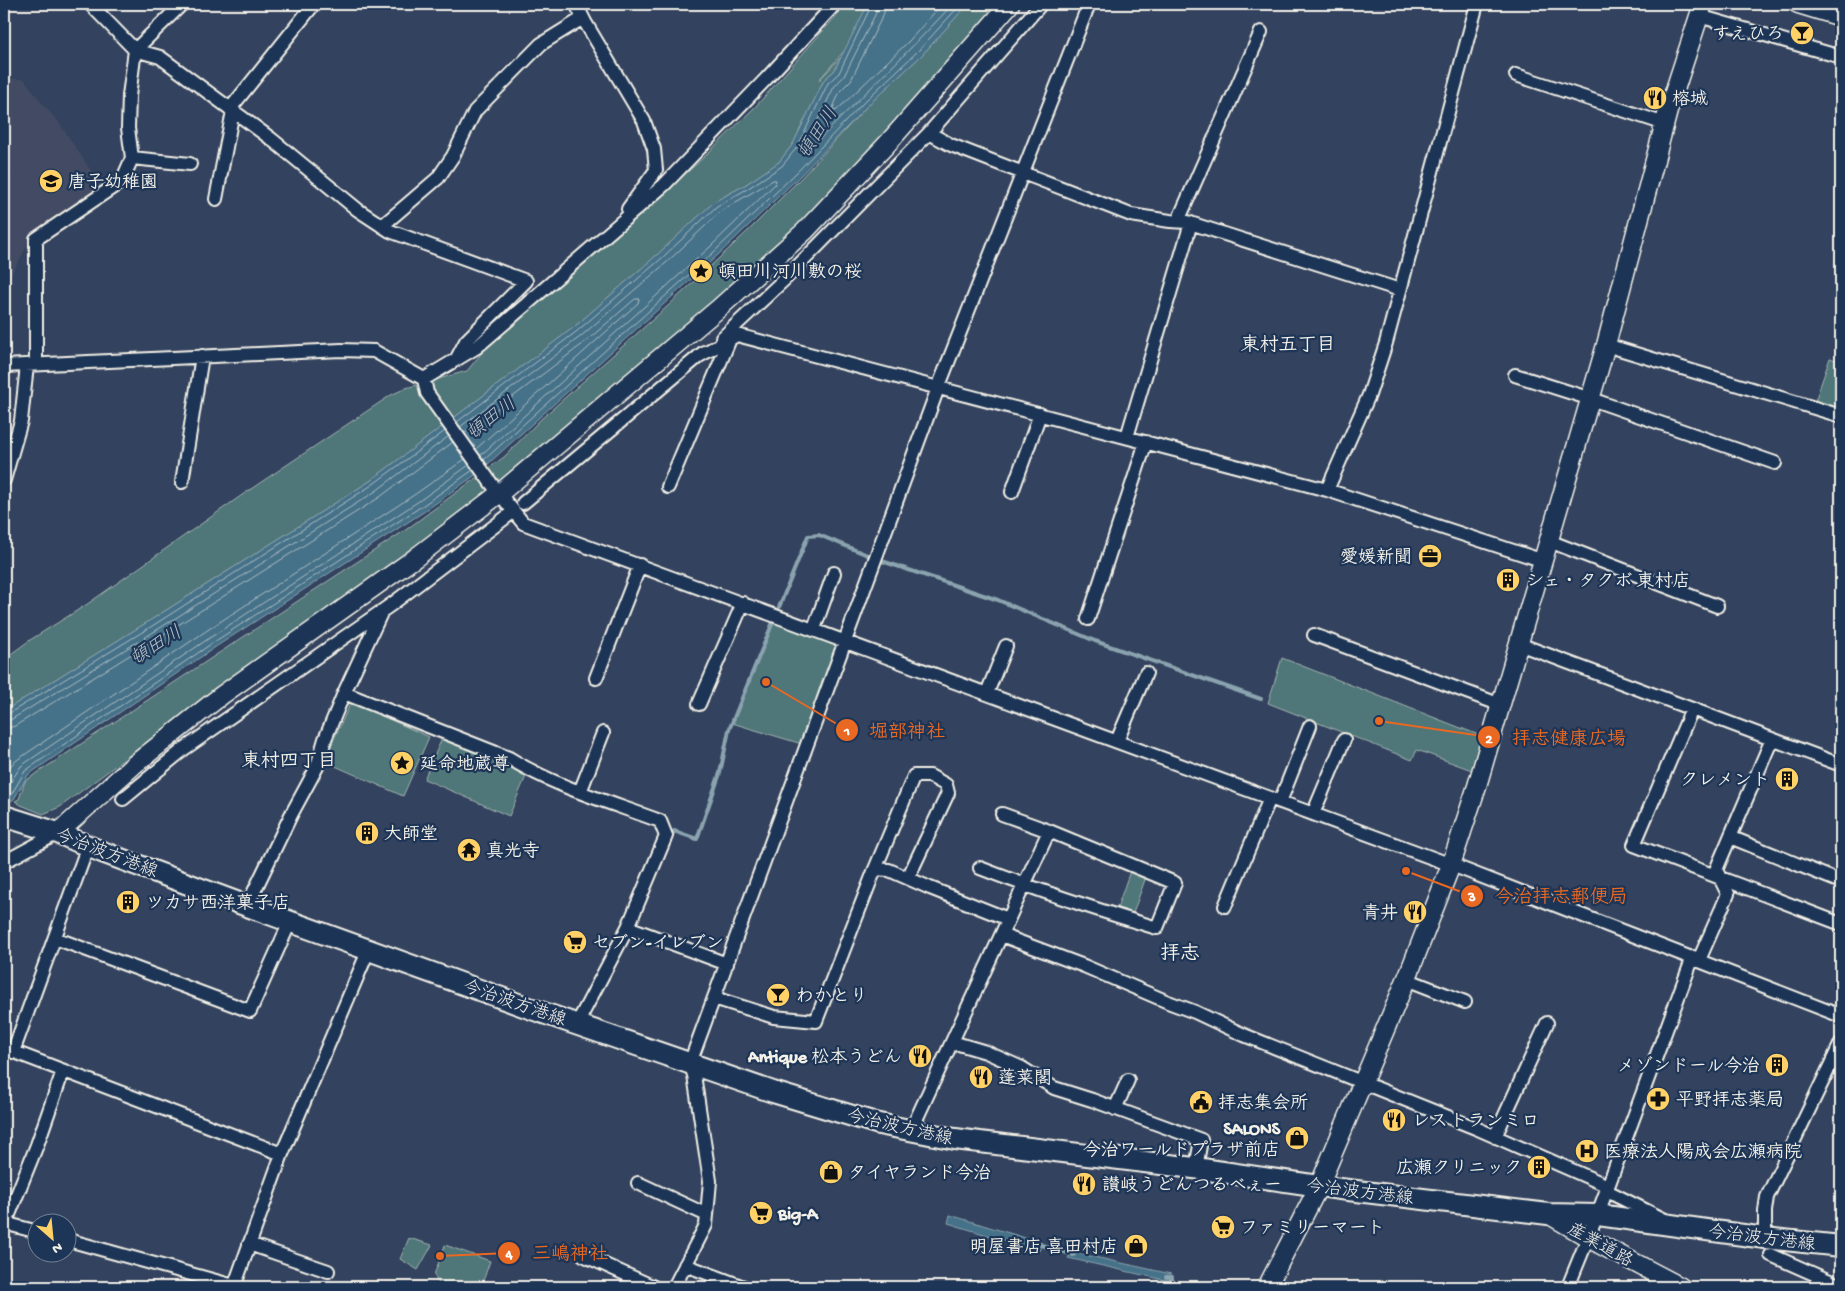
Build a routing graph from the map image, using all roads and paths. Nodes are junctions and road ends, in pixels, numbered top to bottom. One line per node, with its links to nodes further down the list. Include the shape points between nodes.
1 (90, 4): 15 (street)
2 (182, 4): 15 (street)
3 (314, 4): 18 (street)
4 (576, 4): 13 (street)
5 (835, 4): 28 (street, via 664,185)
6 (1010, 4): 49 (street, via 888,143 805,231 718,309)
7 (1041, 4): 20 (street)
8 (1089, 4): 23 (street)
9 (1477, 4): 29 (street)
10 (1798, 4): 12 (street)
11 (1701, 10): 16 (street); 19 (street)
12 (1841, 17)
13 (583, 18): 27 (street, via 541,44 475,112 438,178); 28 (street, via 644,122 654,149 656,170)
14 (1261, 32): 25 (street)
15 (135, 50): 18 (street, via 160,57); 21 (street, via 128,128)
16 (1841, 57)
17 (1516, 76): 19 (street)
18 (232, 110): 24 (street); 27 (street)
19 (1665, 124): 31 (street)
20 (929, 133): 23 (street); 33 (street, via 786,277)
21 (132, 158): 22 (street); 35 (street, via 122,181 36,239)
22 (190, 164)
23 (1022, 173): 25 (street, via 1131,215); 39 (street)
24 (216, 200)
25 (1178, 221): 26 (street)
26 (1192, 223): 29 (street); 43 (street)
27 (382, 226): 34 (street, via 526,281 466,340)
28 (615, 227): 34 (street, via 478,347)
29 (1400, 290): 50 (street, via 1370,396)
30 (730, 339): 33 (street); 39 (street, via 737,335); 48 (street)
31 (1606, 345): 40 (street); 42 (street)
32 (202, 356): 35 (street); 38 (street, via 374,351); 47 (street)
33 (699, 356): 52 (street)
34 (457, 358): 38 (street)
35 (31, 365): 36 (street); 46 (street, via 21,421)
36 (4, 366)
37 (1515, 375): 40 (street)
38 (424, 379): 49 (street, via 427,393)
39 (938, 388): 41 (street); 64 (street)
40 (1590, 399): 45 (street); 54 (street)
41 (1040, 414): 43 (street); 51 (street)
42 (1841, 416)
43 (1127, 437): 44 (street)
44 (1146, 442): 50 (street); 61 (street)
45 (1775, 464)
46 (4, 480)
47 (182, 482)
48 (668, 487)
49 (495, 488): 56 (street, via 523,523); 87 (street, via 415,558 222,695 135,764)
50 (1327, 490): 55 (street)
51 (1012, 492)
52 (523, 503)
53 (509, 515): 60 (street)
54 (1550, 541): 55 (street); 59 (street)
55 (1544, 561): 65 (street)
56 (640, 566): 58 (street); 68 (street)
57 (834, 573): 62 (street)
58 (743, 603): 62 (street); 71 (street)
59 (1717, 606)
60 (383, 611): 69 (street); 81 (street, via 184,749)
61 (1088, 619)
62 (814, 629): 64 (street)
63 (1314, 635): 72 (street)
64 (845, 640): 70 (street); 108 (street)
65 (1519, 644): 72 (street); 73 (street)
66 (1006, 646): 70 (street)
67 (1146, 673): 78 (street)
68 (596, 678)
69 (344, 693): 80 (street, via 509,758); 98 (street, via 317,767)
70 (987, 693): 78 (street)
71 (699, 704)
72 (1501, 705): 91 (street)
73 (1692, 709): 76 (street); 94 (street, via 1634,845)
74 (1310, 726): 82 (street)
75 (603, 733): 80 (street)
76 (1772, 739): 79 (street); 88 (street)
77 (1344, 740): 84 (street)
78 (1118, 742): 82 (street)
79 (1841, 765)
80 (580, 792): 103 (street, via 660,821 666,836)
81 (123, 799)
82 (1275, 800): 84 (street); 99 (street)
83 (1002, 814): 86 (street)
84 (1313, 814): 91 (street)
85 (4, 816): 87 (main road, 今治波方港線)
86 (1049, 831): 97 (street); 97 (street, via 1176,883 1157,928)
87 (58, 832): 89 (main road, 今治波方港線); 90 (street)
88 (1730, 837): 94 (street, via 1716,870); 96 (street)
89 (88, 846): 98 (main road, 今治波方港線); 105 (street)
90 (5, 860)
91 (1451, 866): 107 (street); 109 (street)
92 (980, 868): 97 (street)
93 (876, 869): 95 (street, via 889,870); 95 (street, via 914,776 930,776 946,785 948,793); 110 (street, via 816,1021 774,1016)
94 (1720, 877): 102 (street); 107 (street, via 1728,894)
95 (908, 878): 100 (street)
96 (1841, 882)
97 (1024, 885): 100 (street)
98 (247, 906): 101 (main road, 今治波方港線)
99 (1224, 906)
100 (1008, 919): 104 (street)
101 (290, 922): 105 (street, via 250,1011); 106 (main road, 今治波方港線)
102 (1841, 924)
103 (628, 927): 108 (street); 113 (street)
104 (1000, 935): 115 (street); 121 (street, via 1084,966)
105 (55, 938): 117 (street)
106 (369, 949): 113 (main road, 今治波方港線); 125 (street)
107 (1696, 959): 112 (street); 129 (street)
108 (727, 964): 110 (street)
109 (1406, 979): 111 (street); 121 (street)
110 (714, 998): 118 (street)
111 (1465, 1002)
112 (1841, 1016)
113 (576, 1024): 118 (main road, 今治波方港線)
114 (1546, 1024): 124 (street)
115 (952, 1042): 122 (street, via 1013,1064 1054,1088); 123 (street)
116 (1841, 1043): 139 (street, via 1767,1197)
117 (9, 1050): 119 (street)
118 (690, 1063): 123 (main road, 今治波方港線, via 825,1108); 131 (street, via 710,1181)
119 (63, 1071): 125 (street); 133 (street)
120 (1128, 1080): 122 (street)
121 (1363, 1082): 124 (street); 128 (street)
122 (1115, 1109): 126 (street, via 1201,1140)
123 (912, 1131): 126 (main road, 今治波方港線)
124 (1495, 1137): 129 (street)
125 (282, 1154): 138 (street)
126 (1196, 1168): 128 (main road, 今治波方港線)
127 (638, 1183): 131 (street)
128 (1319, 1186): 130 (main road, 今治波方港線); 149 (street)
129 (1607, 1188): 132 (street); 134 (street)
130 (1548, 1214): 132 (main road, 今治波方港線); 136 (street, 産業道路)
131 (707, 1215): 142 (street, via 706,1225)
132 (1598, 1215): 134 (main road, 今治波方港線); 136 (street)
133 (4, 1224): 135 (street)
134 (1676, 1226): 139 (main road, 今治波方港線)
135 (28, 1230)
136 (1588, 1237): 150 (street); 151 (street, 産業道路)
137 (78, 1243): 145 (street)
138 (250, 1244): 143 (street); 145 (street)
139 (1768, 1246): 140 (main road, 今治波方港線); 144 (street)
140 (1841, 1246)
141 (582, 1255): 146 (street)
142 (686, 1265): 147 (street); 148 (street)
143 (328, 1271)
144 (1841, 1286)
145 (234, 1287)
146 (654, 1287)
147 (674, 1287)
148 (744, 1287)
149 (1268, 1287)
150 (1568, 1287)
151 (1681, 1287)

